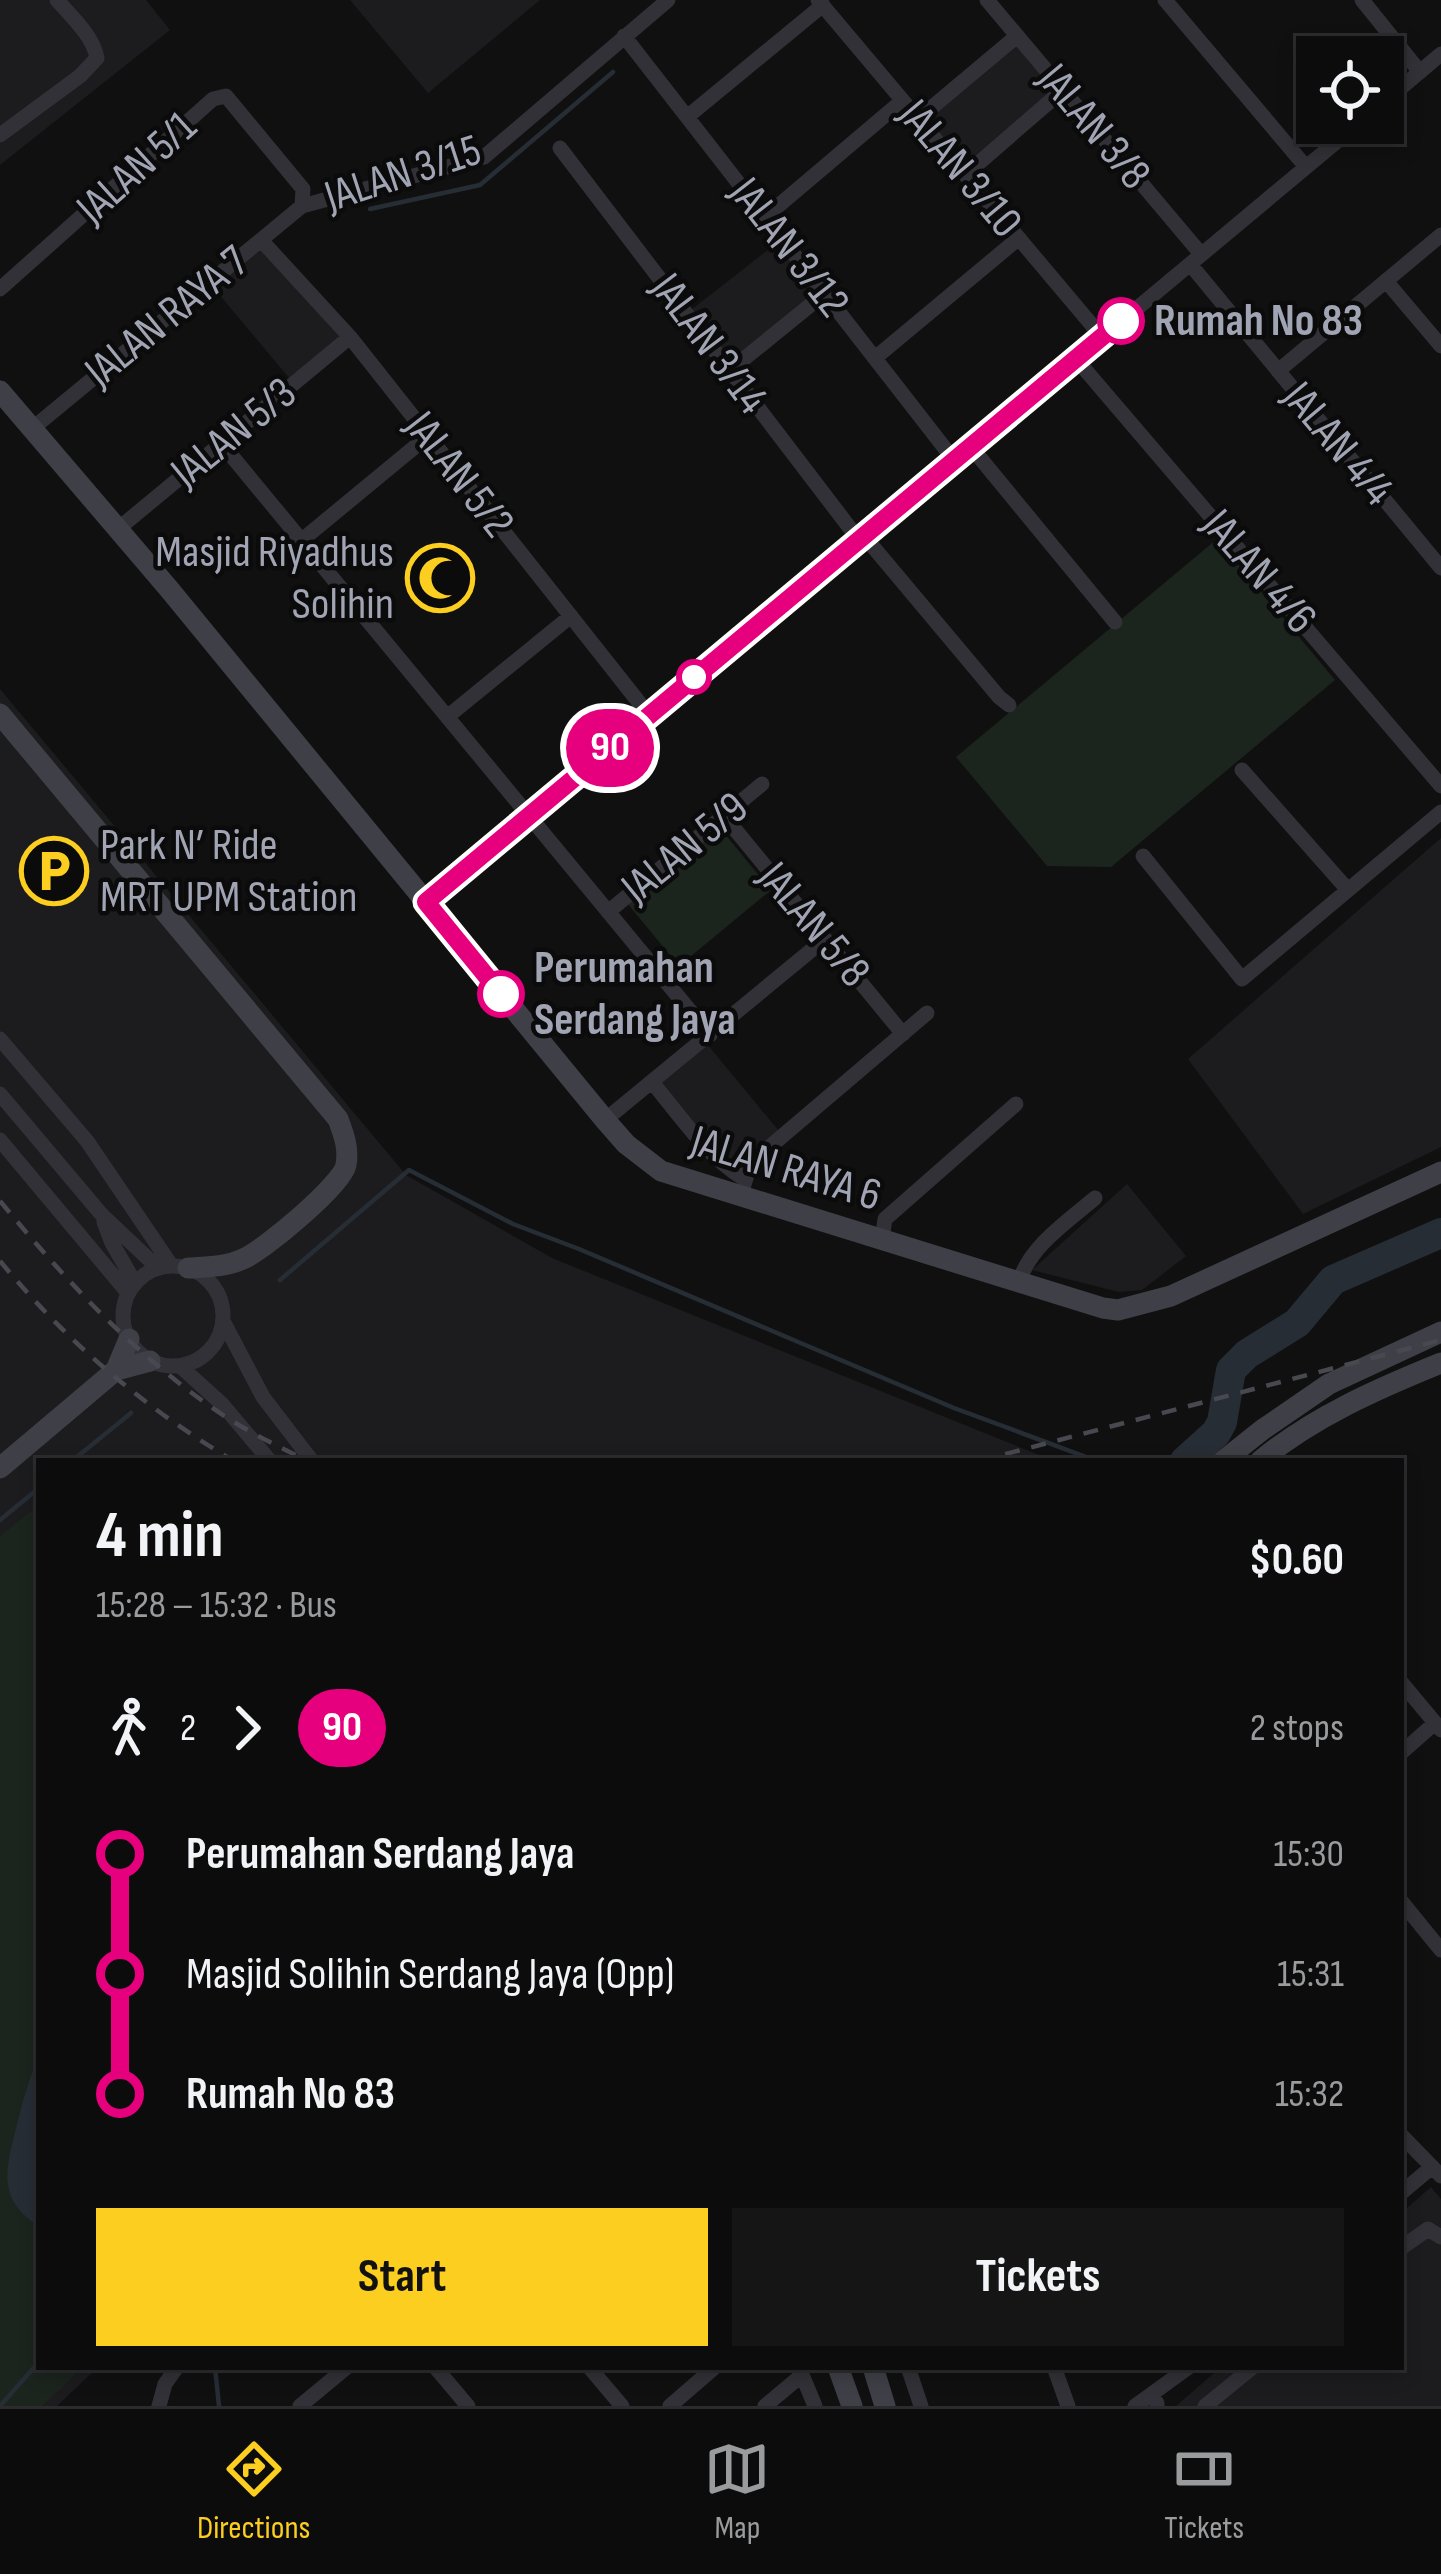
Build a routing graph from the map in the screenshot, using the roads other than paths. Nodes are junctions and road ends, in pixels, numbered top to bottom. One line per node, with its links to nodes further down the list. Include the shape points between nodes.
1 (57, 0): 16 (street, via 97,58)
2 (668, 0): 7 (street, JALAN 3/15)
3 (987, 0): 8 (street, JALAN 3/8)
4 (1166, 0): 19 (street)
5 (1362, 0): 10 (street)
6 (820, 3): 13 (street, JALAN 3/10); 14 (street)
7 (624, 36): 14 (street, JALAN 3/12); 21 (street, JALAN 3/15, via 484,157)
8 (1017, 36): 12 (street, JALAN 3/8); 15 (street)
9 (1441, 54): 10 (street)
10 (1420, 72): 11 (street)
11 (1404, 85)
12 (1063, 90): 20 (street); 26 (street, JALAN 3/8)
13 (902, 101): 15 (street, JALAN 3/10); 22 (street)
14 (687, 117): 22 (street, JALAN 3/12)
15 (918, 118): 20 (street, JALAN 3/10)
16 (0, 136)
17 (1334, 144): 19 (street)
18 (560, 148): 35 (street, JALAN 3/14)
19 (1306, 167): 26 (street)
20 (966, 174): 24 (street, JALAN 3/10)
21 (302, 206): 25 (street, JALAN RAYA 7); 28 (street, JALAN 5/1, via 303,189 226,96 213,99)
22 (765, 217): 29 (street, JALAN 3/12)
23 (1441, 235): 27 (street)
24 (1019, 238): 31 (street, JALAN 3/10); 33 (street)
25 (261, 240): 30 (street, JALAN 5/2); 38 (street, JALAN RAYA 7)
26 (1196, 259): 31 (street); 36 (street, JALAN 4/4)
27 (1386, 281): 32 (street); 36 (street)
28 (0, 289)
29 (824, 294): 33 (street, JALAN 3/12); 35 (street)
30 (350, 337): 39 (street, JALAN 5/2); 40 (street, JALAN 5/3)
31 (1102, 337): 34 (street)
32 (1441, 346)
33 (875, 358): 42 (street, JALAN 3/12)
34 (1076, 359): 41 (street); 55 (street, JALAN 4/6)
35 (729, 371): 44 (street, JALAN 3/14)
36 (1278, 371): 46 (street, JALAN 4/4)
37 (0, 391): 38 (street, JALAN RAYA 6)
38 (33, 428): 43 (street, JALAN RAYA 6)
39 (428, 436): 45 (street); 47 (street, JALAN 5/2)
40 (221, 443): 43 (street, JALAN 5/3); 45 (street)
41 (971, 447): 42 (street); 48 (street)
42 (954, 460): 44 (street)
43 (118, 529): 61 (street, JALAN RAYA 6)
44 (862, 538): 49 (street, JALAN 3/14); 51 (street)
45 (302, 540): 52 (street)
46 (1441, 568)
47 (571, 616): 51 (street, JALAN 5/2); 52 (street)
48 (1115, 622)
49 (1010, 705)
50 (0, 714): 78 (street, via 338,1119 347,1142 341,1176 265,1245 221,1266)
51 (649, 716): 57 (street)
52 (447, 717): 57 (street)
53 (1242, 770): 60 (street)
54 (762, 784): 58 (street, JALAN 5/9)
55 (1441, 786)
56 (1441, 812): 60 (street)
57 (529, 816): 61 (street); 62 (street)
58 (724, 816): 62 (street, JALAN 5/9); 63 (street, JALAN 5/8)
59 (1142, 856): 60 (street, via 1242,979)
60 (1348, 890)
61 (426, 902): 71 (street, JALAN RAYA 6)
62 (608, 912): 66 (street)
63 (825, 939): 65 (street, JALAN 5/8); 66 (street)
64 (927, 1013): 65 (street)
65 (903, 1034): 74 (street, via 759,1156)
66 (710, 1035): 68 (street)
67 (0, 1039): 78 (street, via 87,1141)
68 (652, 1082): 71 (street); 74 (street)
69 (0, 1094): 76 (street)
70 (1016, 1103): 77 (street, via 893,1210)
71 (605, 1120): 74 (street, JALAN RAYA 6, via 662,1171)
72 (0, 1140): 80 (street)
73 (1441, 1172): 79 (street, JALAN RAYA 6, via 1131,1308 1103,1308)
74 (742, 1187): 77 (street, JALAN RAYA 6)
75 (1095, 1198): 79 (street, via 1033,1254)
76 (102, 1215): 78 (street); 80 (street)
77 (882, 1239): 79 (street, JALAN RAYA 6)
78 (172, 1267): 80 (street); 81 (street, via 215,1288)
79 (1018, 1282)
80 (132, 1288): 83 (street, via 123,1308)
81 (224, 1321): 86 (street, via 210,1351); 89 (street, via 262,1397)
82 (1441, 1332): 90 (street, via 1330,1384)
83 (129, 1339): 84 (street); 87 (street)
84 (150, 1361): 86 (street); 87 (street)
85 (1441, 1363): 91 (street, via 1325,1416)
86 (180, 1366): 88 (street)
87 (116, 1370): 92 (street)
88 (268, 1458)
89 (310, 1458)
90 (1227, 1458)
91 (1264, 1458)
92 (0, 1468)
93 (1404, 1686): 94 (street)
94 (1438, 1727): 95 (street)
95 (1404, 1751)
96 (1404, 1905): 97 (street)
97 (1441, 1950)
98 (1404, 2138): 99 (street)
99 (1437, 2172): 100 (street)
100 (1404, 2191)
101 (1441, 2237): 102 (street, via 1428,2229)
102 (1404, 2246)
103 (175, 2370): 117 (street)
104 (343, 2370): 118 (street)
105 (438, 2370): 119 (street)
106 (592, 2370): 120 (street)
107 (712, 2370): 121 (street)
108 (839, 2370): 124 (street)
109 (874, 2370): 125 (street)
110 (909, 2370): 126 (street)
111 (1055, 2370): 127 (street)
112 (1186, 2370): 115 (street)
113 (1249, 2370): 129 (street)
114 (801, 2371): 122 (street); 123 (street)
115 (1175, 2378): 116 (street); 128 (street)
116 (1156, 2405)
117 (159, 2406)
118 (300, 2406)
119 (468, 2406)
120 (622, 2406)
121 (670, 2406)
122 (765, 2406)
123 (815, 2406)
124 (852, 2406)
125 (885, 2406)
126 (921, 2406)
127 (1068, 2406)
128 (1135, 2406)
129 (1205, 2406)

